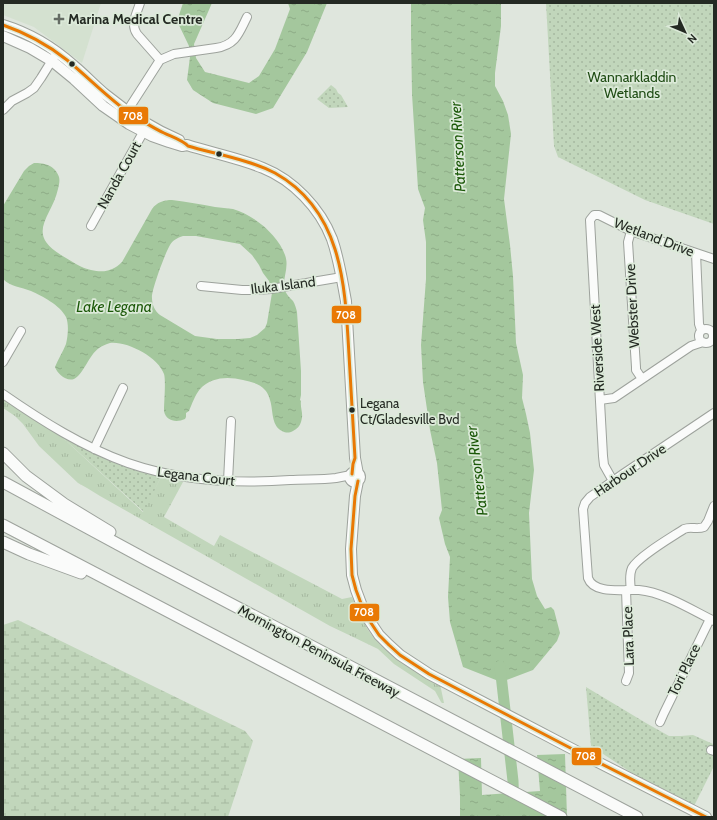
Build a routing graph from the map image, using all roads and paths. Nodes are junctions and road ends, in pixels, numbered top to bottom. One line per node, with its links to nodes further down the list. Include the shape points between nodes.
1 (140, 3): 6 (street, via 134,29)
2 (247, 18): 6 (street, via 234,40 223,47 174,54)
3 (3, 25): 5 (main road, via 38,40)
4 (3, 36): 5 (main road)
5 (54, 57): 7 (street, via 34,88 12,101); 8 (main road, via 74,65 106,95); 9 (main road, via 97,102)
6 (160, 60): 8 (street)
7 (3, 110)
8 (127, 110): 9 (street); 10 (main road)
9 (122, 120): 10 (main road)
10 (145, 128): 12 (street, Nanda Court); 16 (main road, via 169,142 264,168 288,183 301,193 327,228)
11 (594, 215): 13 (street, Wetland Drive); 24 (street, Riverside West, via 589,224)
12 (91, 226)
13 (631, 231): 14 (street, Wetland Drive); 21 (street, Webster Drive, via 628,242 636,370)
14 (696, 253): 15 (street, Wetland Drive); 19 (street, via 699,324)
15 (714, 259)
16 (342, 276): 17 (street, Iluka Island, via 271,289 242,290); 29 (main road, via 347,316)
17 (201, 286)
18 (21, 331): 20 (street)
19 (709, 337): 21 (street)
20 (3, 362)
21 (642, 379): 24 (street, via 614,398)
22 (122, 388): 27 (street)
23 (3, 394): 27 (street, Legana Court, via 61,432)
24 (600, 400): 31 (street, Riverside West, via 604,464)
25 (714, 413): 31 (street, Harbour Drive)
26 (231, 421): 30 (street)
27 (94, 449): 30 (street, Legana Court, via 128,463 164,473 187,478)
28 (3, 453): 36 (highway, via 32,481)
29 (354, 477): 30 (street, Legana Court); 44 (main road, via 351,566 365,614 389,645 429,674)
30 (228, 481)
31 (613, 481): 38 (street, Harbour Drive, via 590,497 584,505 588,578 592,584 601,588)
32 (3, 482): 36 (highway, Mornington Peninsula Freeway)
33 (714, 506): 38 (street, Lara Place, via 704,527 684,529 642,557 632,569)
34 (3, 525): 37 (highway)
35 (3, 542): 37 (highway)
36 (149, 561): 43 (highway, Mornington Peninsula Freeway)
37 (121, 587): 42 (highway)
38 (628, 590): 39 (street, Harbour Drive, via 653,592); 40 (street, Lara Place, via 629,673)
39 (712, 620): 41 (street, Tori Place)
40 (626, 681)
41 (660, 722)
42 (561, 817)
43 (637, 817)
44 (706, 817)

